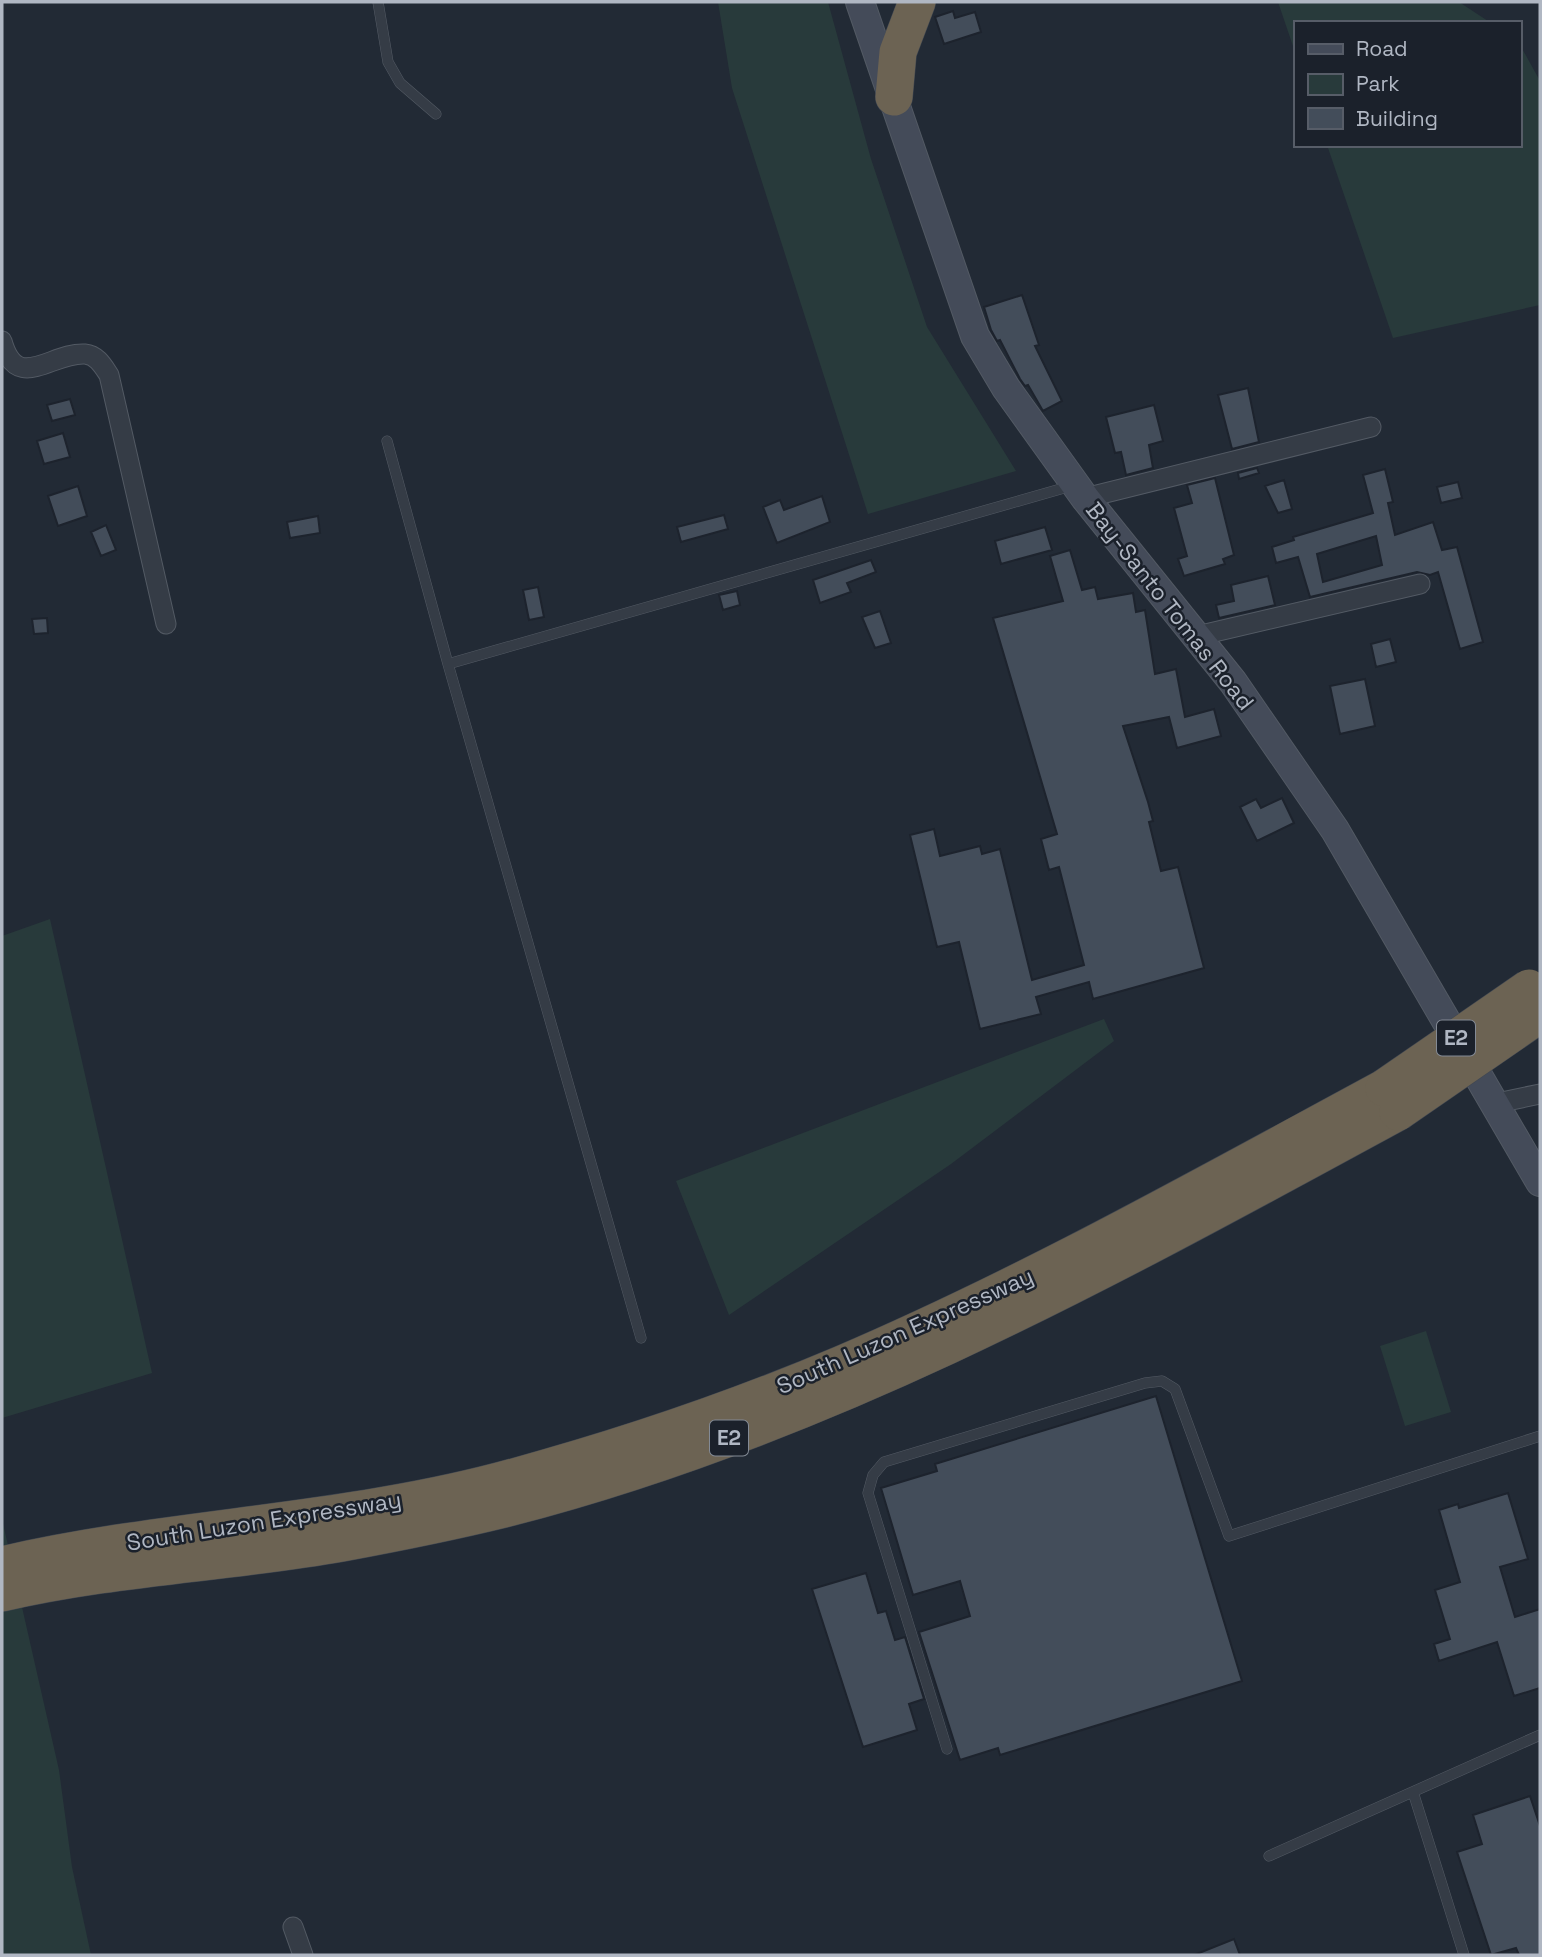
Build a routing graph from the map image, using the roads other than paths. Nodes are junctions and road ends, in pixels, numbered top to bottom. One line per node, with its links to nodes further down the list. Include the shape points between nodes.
1 (378, 2): 5 (lane, via 388,62 400,83)
2 (860, 2): 4 (main road, Bay-Santo Tomas Road)
3 (917, 2): 4 (highway, via 898,52)
4 (894, 97): 9 (main road, Bay-Santo Tomas Road, via 975,335 1006,388)
5 (436, 114)
6 (2, 341): 11 (street, via 7,358 20,368 85,354 99,360 109,375)
7 (1371, 427): 9 (street)
8 (387, 441): 13 (lane)
9 (1080, 491): 12 (main road, Bay-Santo Tomas Road); 13 (lane)
10 (1420, 584): 12 (street)
11 (166, 624)
12 (1198, 636): 17 (main road, Bay-Santo Tomas Road, via 1335,830)
13 (448, 664): 19 (lane)
14 (1536, 993): 16 (highway, South Luzon Expressway / E2, bridge)
15 (1540, 1094): 17 (street)
16 (1391, 1100): 21 (highway, South Luzon Expressway / E2, via 842,1364 657,1434 496,1481 336,1515 61,1551); 22 (highway, South Luzon Expressway / E2, via 1082,1283 854,1390 667,1461 503,1509 341,1543 66,1578)
17 (1497, 1103): 18 (main road, Bay-Santo Tomas Road)
18 (1540, 1182)
19 (641, 1338)
20 (1540, 1436): 24 (lane, via 1229,1536 1175,1389 1162,1381 884,1462 873,1475 868,1493)
21 (2, 1564)
22 (2, 1594)
23 (1540, 1735): 25 (lane)
24 (947, 1749)
25 (1413, 1792): 26 (lane); 29 (lane)
26 (1269, 1856)
27 (293, 1927): 28 (street)
28 (303, 1955)
29 (1464, 1955)

